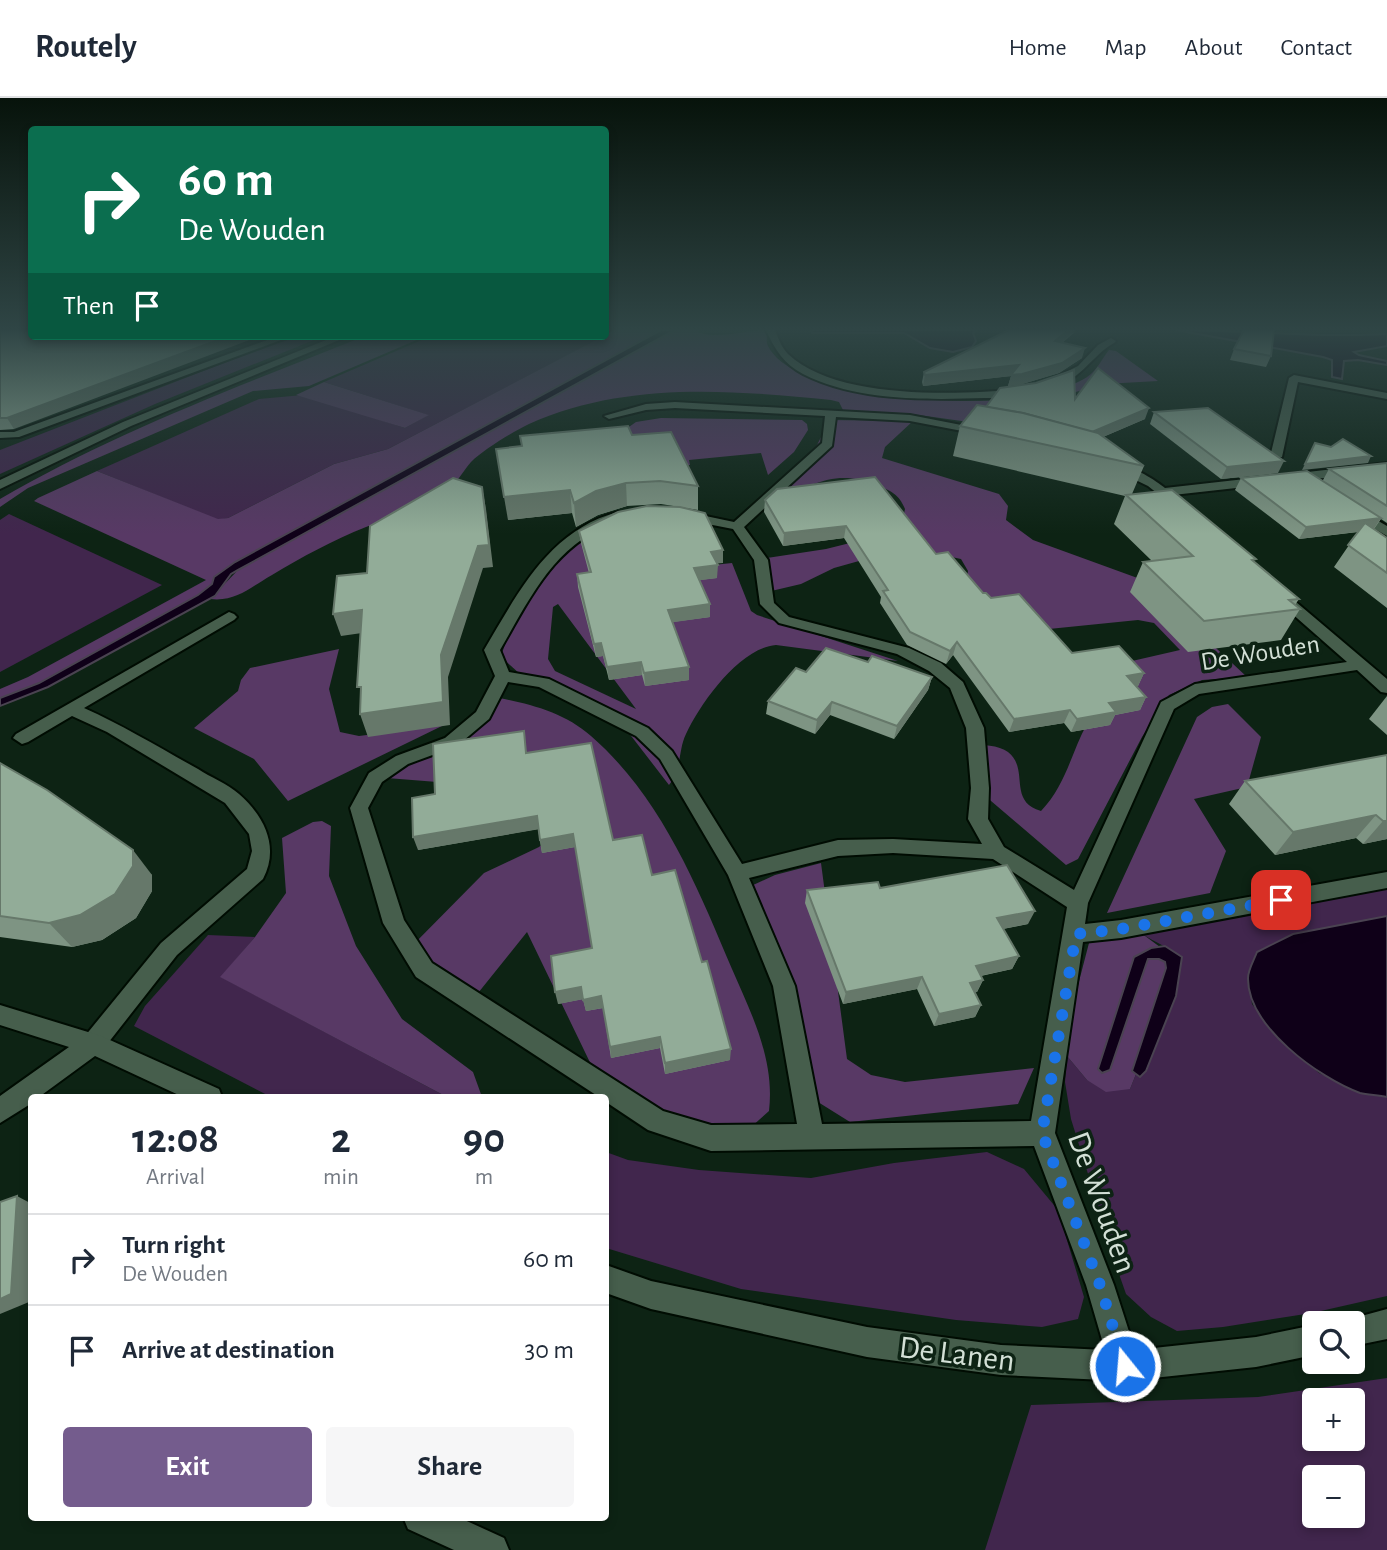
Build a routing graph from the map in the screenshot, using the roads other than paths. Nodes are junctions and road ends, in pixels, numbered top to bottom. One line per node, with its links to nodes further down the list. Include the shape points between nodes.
1 (116, 398): 6 (street, via 15,435)
2 (190, 398): 12 (street, via 60,453)
3 (1289, 398): 8 (street)
4 (831, 414): 5 (street, via 675,405); 7 (street, via 910,418); 19 (street, via 828,444)
5 (609, 416)
6 (0, 435)
7 (1003, 435)
8 (1276, 457)
9 (1109, 464): 14 (street)
10 (1387, 467): 11 (street)
11 (1303, 476): 13 (street); 14 (street)
12 (0, 485)
13 (1324, 490)
14 (1163, 492): 18 (street)
15 (1345, 504): 20 (street)
16 (662, 512): 19 (street)
17 (629, 513): 24 (street, via 579,530 557,549 492,650)
18 (1194, 519)
19 (737, 526): 28 (street, via 761,560 767,604 784,620 903,651 935,667 957,686 975,728 978,819)
20 (1387, 532)
21 (1266, 583): 23 (street, De Wouden)
22 (229, 617): 26 (street)
23 (1360, 665): 25 (street, De Wouden); 31 (street, De Wouden, via 1195,689 1167,706)
24 (503, 676): 29 (street, via 543,683 642,732 666,755); 38 (street, via 483,715 451,742 402,760 376,778 359,808 394,922 424,970 657,1121 711,1138)
25 (1387, 688)
26 (71, 709): 27 (street); 34 (street, via 113,728 232,798 258,832 262,851 256,873 169,949)
27 (22, 738)
28 (997, 852): 29 (street, via 838,848); 31 (street)
29 (737, 873): 38 (street, via 785,986)
30 (1387, 880): 32 (street)
31 (1079, 904): 32 (street, De Wouden)
32 (1076, 934): 37 (street, De Wouden)
33 (0, 1015): 34 (street)
34 (93, 1044): 35 (street); 36 (street)
35 (203, 1094)
36 (0, 1111)
37 (1042, 1133): 38 (street); 43 (street, De Wouden, via 1100,1285)
38 (812, 1136)
39 (609, 1280): 43 (street, De Lanen, via 651,1295 867,1342 1001,1360)
40 (1387, 1324): 41 (street)
41 (1365, 1329)
42 (1302, 1342): 43 (street, De Lanen)
43 (1125, 1366)
44 (431, 1521): 45 (street)
45 (492, 1550)

